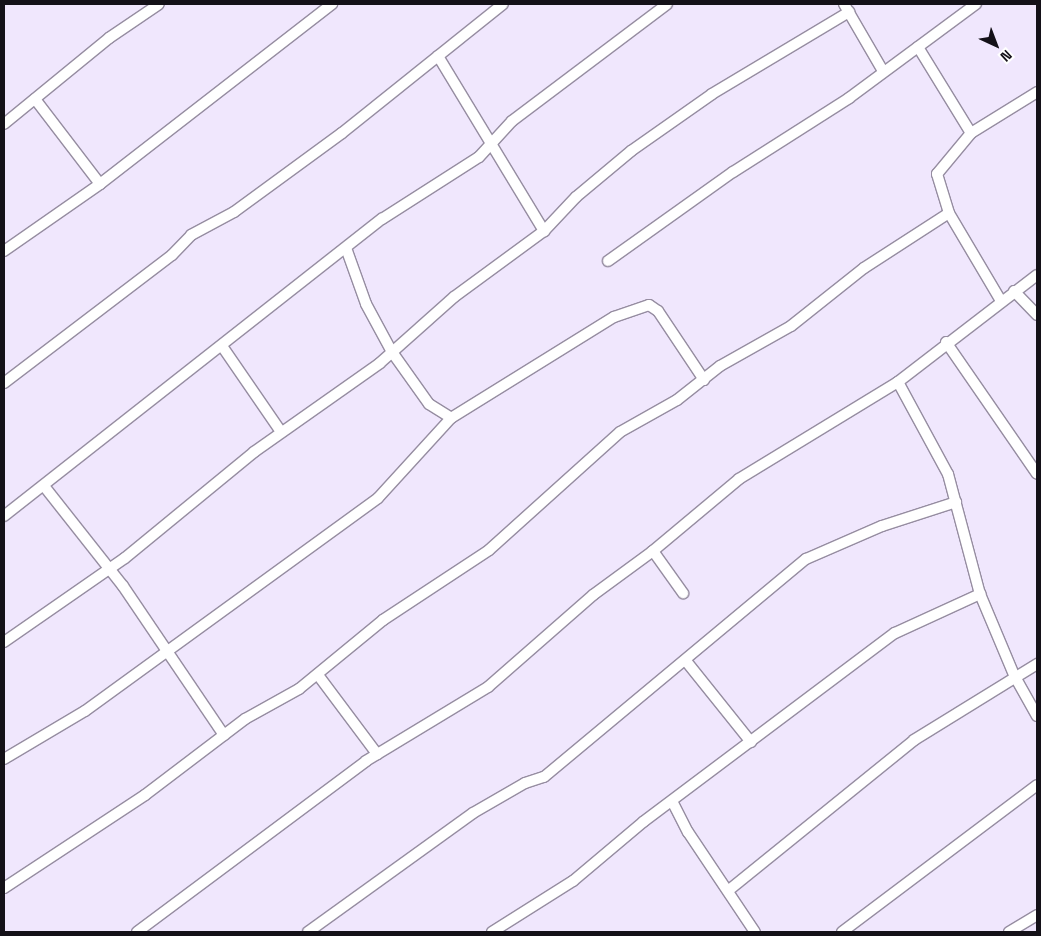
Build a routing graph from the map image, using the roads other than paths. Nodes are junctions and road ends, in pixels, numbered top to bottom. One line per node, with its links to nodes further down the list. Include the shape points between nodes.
1 (159, 4): 11 (street, via 109,38)
2 (332, 4): 15 (street)
3 (503, 4): 8 (street)
4 (667, 4): 14 (street, via 512,121)
5 (976, 4): 7 (street)
6 (847, 8): 9 (street); 17 (street, via 712,94 631,151 576,197)
7 (918, 48): 9 (street); 13 (street)
8 (438, 56): 14 (street); 30 (street, via 234,212 191,235 172,255)
9 (883, 71): 20 (street)
10 (1037, 92): 13 (street)
11 (35, 99): 12 (street); 15 (street)
12 (4, 124)
13 (971, 133): 16 (street, via 937,174)
14 (494, 143): 17 (street, via 508,174); 18 (street, via 462,168 382,219)
15 (100, 184): 19 (street)
16 (949, 214): 23 (street); 28 (street, via 864,268 791,326 720,366)
17 (544, 231): 27 (street, via 480,276)
18 (346, 248): 26 (street); 27 (street, via 366,304)
19 (4, 251)
20 (608, 261)
21 (1037, 275): 22 (street)
22 (1014, 291): 23 (street); 24 (street)
23 (1001, 301): 25 (street)
24 (1037, 315)
25 (946, 342): 29 (street); 33 (street)
26 (222, 346): 32 (street); 34 (street)
27 (392, 352): 31 (street, via 429,404); 32 (street)
28 (704, 380): 31 (street, via 658,311 649,305 632,308 570,341 488,398); 45 (street, via 620,432 489,550 383,620)
29 (898, 382): 35 (street, via 938,453); 37 (street, via 753,469)
30 (4, 383)
31 (451, 418): 42 (street, via 378,498)
32 (281, 432): 38 (street)
33 (1037, 474)
34 (44, 486): 36 (street); 38 (street)
35 (956, 502): 40 (street); 43 (street, via 882,526 806,559)
36 (4, 516)
37 (653, 552): 39 (street); 50 (street, via 593,595 488,687)
38 (108, 568): 41 (street); 42 (street)
39 (683, 592)
40 (980, 594): 46 (street); 49 (street, via 895,633)
41 (4, 642)
42 (166, 654): 48 (street); 51 (street, via 63,726)
43 (686, 661): 49 (street); 58 (street, via 544,777 525,783 473,813)
44 (1037, 664): 46 (street)
45 (318, 675): 48 (street); 50 (street)
46 (1014, 675): 47 (street); 55 (street, via 914,740)
47 (1037, 716)
48 (224, 735): 54 (street, via 117,814)
49 (751, 742): 53 (street)
50 (377, 754): 57 (street, via 211,874)
51 (4, 759)
52 (1037, 785): 61 (street)
53 (672, 801): 55 (street, via 688,832); 59 (street, via 573,881)
54 (4, 888)
55 (729, 890): 60 (street)
56 (1037, 915): 62 (street)
57 (137, 932)
58 (308, 932)
59 (492, 932)
60 (755, 932)
61 (842, 932)
62 (1009, 932)

